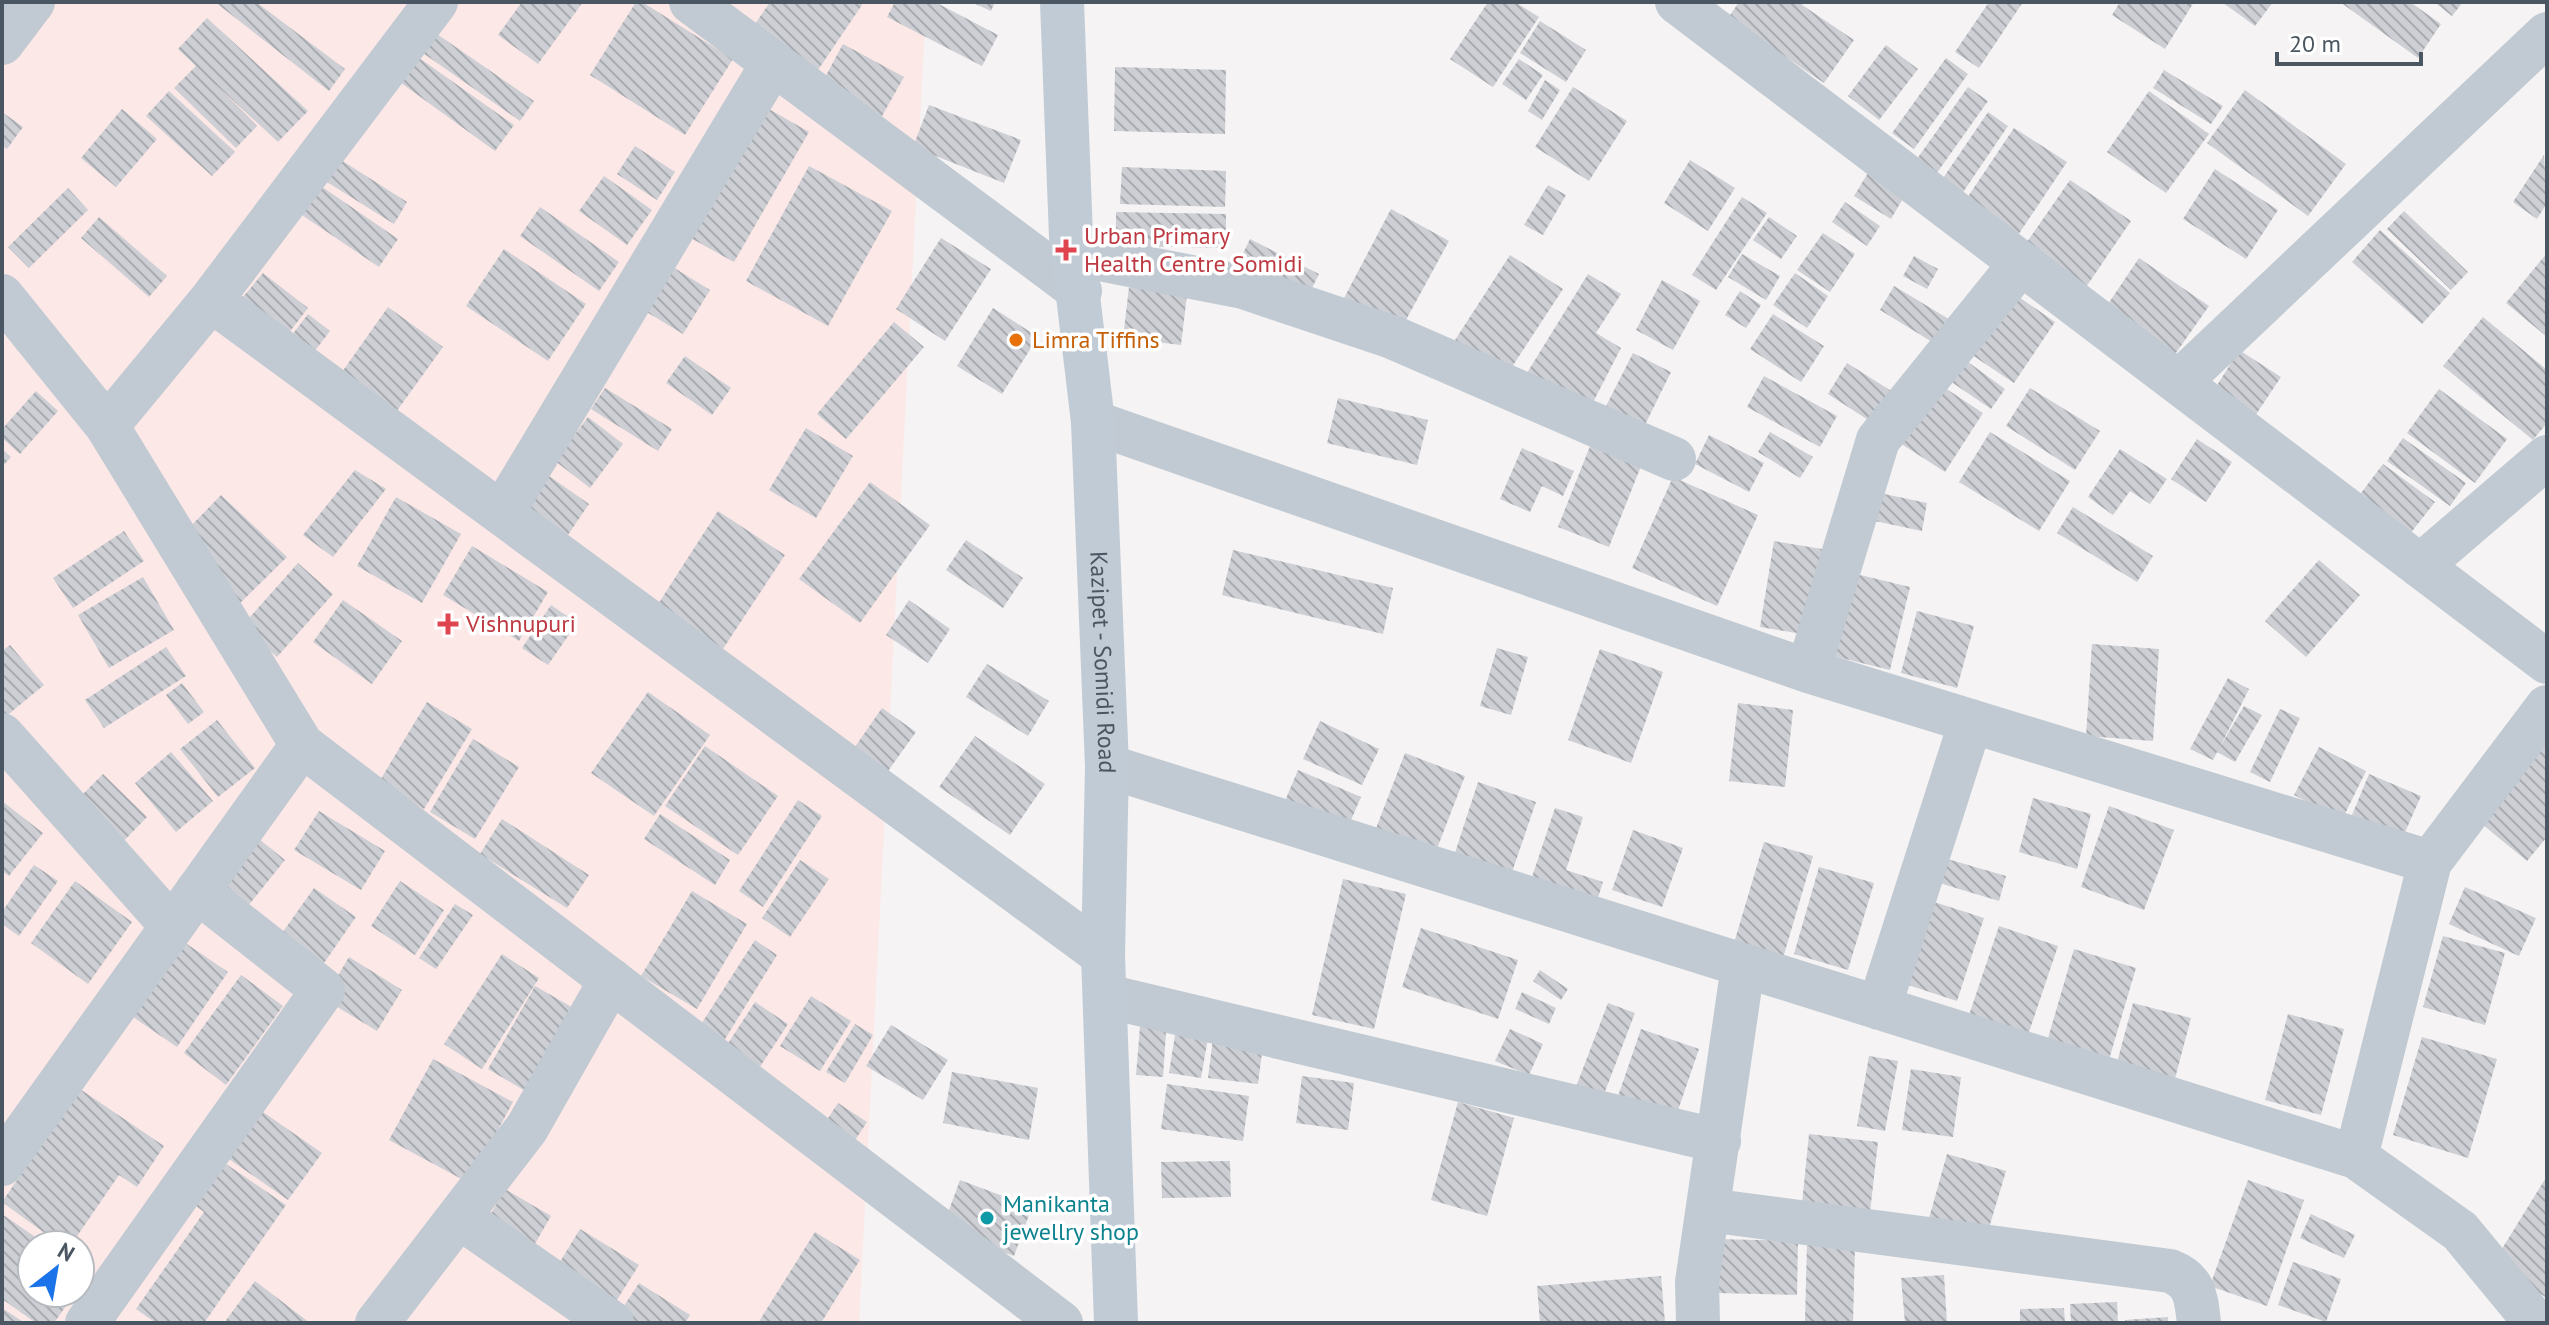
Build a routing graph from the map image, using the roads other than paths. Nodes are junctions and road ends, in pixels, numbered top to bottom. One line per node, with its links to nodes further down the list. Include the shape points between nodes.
1 (33, 2): 7 (street)
2 (436, 2): 12 (street)
3 (691, 2): 8 (street)
4 (1062, 2): 10 (street, Kazipet - Somidi Road)
5 (1677, 2): 9 (street)
6 (2547, 34): 13 (street)
7 (2, 43)
8 (773, 63): 10 (street); 18 (street)
9 (2021, 263): 13 (street); 21 (street, via 1878,440)
10 (1076, 272): 14 (street, Kazipet - Somidi Road); 17 (street, via 1243,287 1392,337)
11 (2, 296): 15 (street)
12 (211, 300): 15 (street); 18 (street)
13 (2179, 382): 19 (street)
14 (1093, 422): 21 (street); 26 (street, Kazipet - Somidi Road)
15 (107, 426): 25 (street)
16 (2547, 457): 19 (street)
17 (1674, 459)
18 (502, 513): 30 (street)
19 (2420, 566): 20 (street)
20 (2547, 662)
21 (1808, 671): 23 (street)
22 (2547, 707): 27 (street)
23 (1971, 721): 27 (street); 32 (street)
24 (2, 735): 28 (street)
25 (302, 745): 28 (street); 31 (street)
26 (1107, 766): 29 (street); 30 (street, Kazipet - Somidi Road)
27 (2430, 862): 34 (street)
28 (184, 908): 35 (street); 40 (street, via 323,990)
29 (1743, 966): 32 (street); 33 (street)
30 (1105, 975): 33 (street); 42 (street, Kazipet - Somidi Road)
31 (611, 980): 37 (street, via 527,1128); 39 (street)
32 (1879, 1008): 34 (street)
33 (1719, 1141): 36 (street)
34 (2356, 1157): 45 (street, via 2460,1231)
35 (2, 1164)
36 (1708, 1210): 43 (street, via 1697,1282); 44 (street, via 2170,1271 2193,1285)
37 (459, 1217): 38 (street); 41 (street)
38 (391, 1319)
39 (1052, 1321)
40 (87, 1323)
41 (612, 1323)
42 (1116, 1323)
43 (1698, 1323)
44 (2199, 1323)
45 (2536, 1323)

